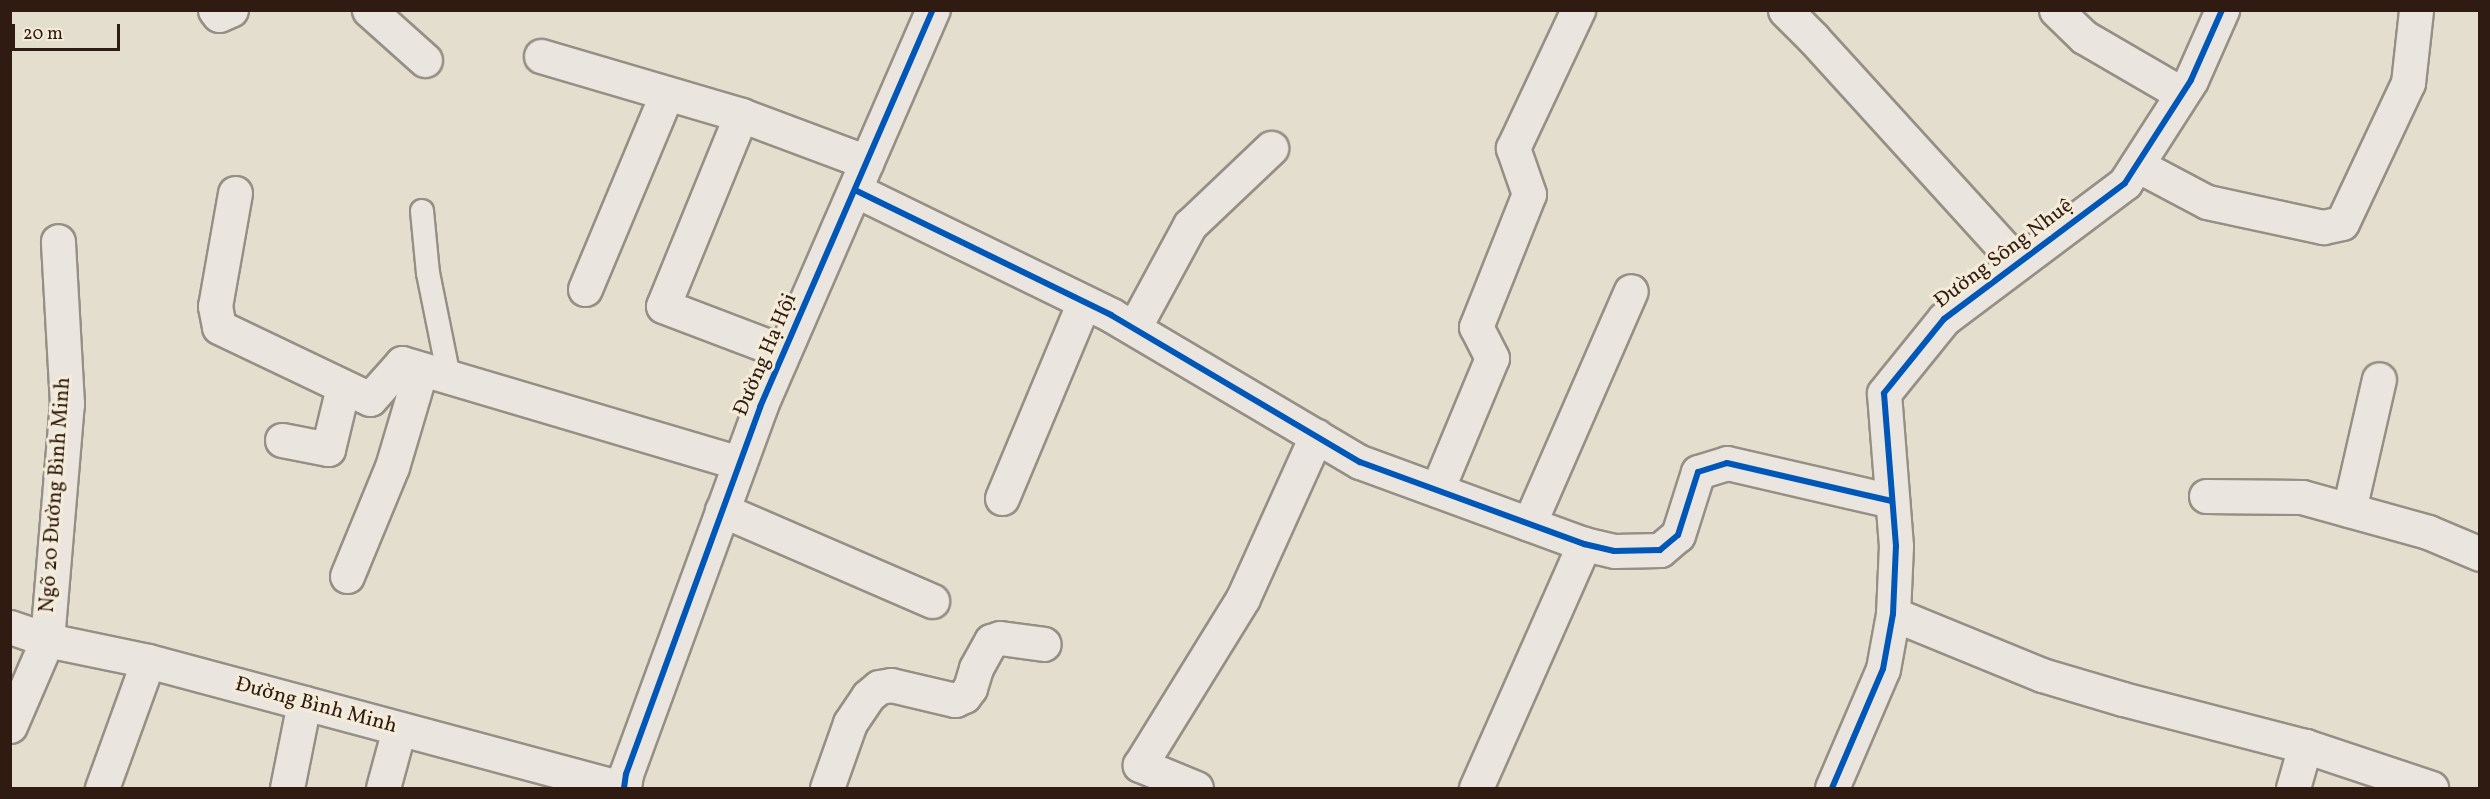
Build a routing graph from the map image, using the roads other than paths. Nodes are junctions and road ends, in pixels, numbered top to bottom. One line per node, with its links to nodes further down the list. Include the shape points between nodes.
1 (215, 10): 2 (street, via 219,15)
2 (231, 10)
3 (369, 10): 11 (street)
4 (933, 10): 17 (street, Đường Hạ Hội)
5 (1578, 10): 33 (street, via 1513,148 1529,194 1476,327 1492,358)
6 (1785, 10): 21 (street)
7 (2056, 10): 13 (street, via 2084,37)
8 (2222, 10): 13 (street, Đường Sông Nhuệ)
9 (2416, 10): 16 (street, via 2408,83 2342,223 2323,227 2207,202)
10 (541, 56): 12 (street)
11 (425, 60)
12 (667, 93): 14 (street); 22 (street)
13 (2182, 94): 16 (street, Đường Sông Nhuệ)
14 (741, 115): 17 (street); 26 (street, via 663,306)
15 (1271, 148): 25 (street, via 1190,225)
16 (2137, 165): 21 (street, Đường Sông Nhuệ, via 2125,183)
17 (861, 176): 24 (street); 26 (street, Đường Hạ Hội)
18 (235, 194): 29 (street, via 214,306 219,327)
19 (422, 211): 27 (lane)
20 (58, 241): 46 (street, Ngõ 20 Đường Bình Minh, via 67,404)
21 (2018, 263): 36 (street, Đường Sông Nhuệ, via 1944,319 1884,393)
22 (585, 289)
23 (1631, 291): 39 (street)
24 (1084, 302): 25 (street); 35 (street)
25 (1134, 328): 30 (street)
26 (784, 352): 32 (street, Đường Hạ Hội)
27 (435, 373): 29 (street, via 402,363 370,399); 32 (street); 42 (street)
28 (2379, 379): 38 (street)
29 (343, 387): 31 (street, via 328,449)
30 (1316, 436): 33 (street, via 1360,462); 58 (street, via 1243,598 1140,765)
31 (282, 440)
32 (740, 463): 37 (street, Đường Hạ Hội)
33 (1437, 490): 39 (street)
34 (2206, 496): 38 (street, via 2302,497)
35 (1002, 498)
36 (1892, 501): 40 (street, via 1726,463 1698,472 1678,535 1660,550 1614,552); 44 (street, Đường Sông Nhuệ, via 1896,546)
37 (722, 510): 43 (street); 56 (street, Đường Hạ Hội)
38 (2349, 510): 41 (street, via 2428,532)
39 (1529, 524): 40 (street)
40 (1584, 544): 59 (street)
41 (2480, 554)
42 (347, 576)
43 (932, 601)
44 (1893, 614): 52 (street, via 2042,675); 60 (street, Đường Sông Nhuệ, via 1883,669)
45 (10, 627): 46 (street, Đường Bình Minh)
46 (46, 640): 48 (street, Đường Bình Minh); 50 (street, Ngõ 20 Đường Bình Minh)
47 (1044, 644): 57 (street, via 1000,638 991,641 970,688 955,700 891,685 879,687 850,723)
48 (147, 661): 49 (street, Đường Bình Minh); 53 (street)
49 (304, 703): 51 (street, Đường Bình Minh); 54 (street)
50 (10, 726)
51 (399, 729): 55 (street); 56 (street, Đường Bình Minh)
52 (2305, 746): 61 (street); 62 (street)
53 (102, 789)
54 (287, 789)
55 (383, 789)
56 (623, 789)
57 (827, 789)
58 (1196, 789)
59 (1476, 789)
60 (1832, 789)
61 (2294, 789)
62 (2431, 789)

